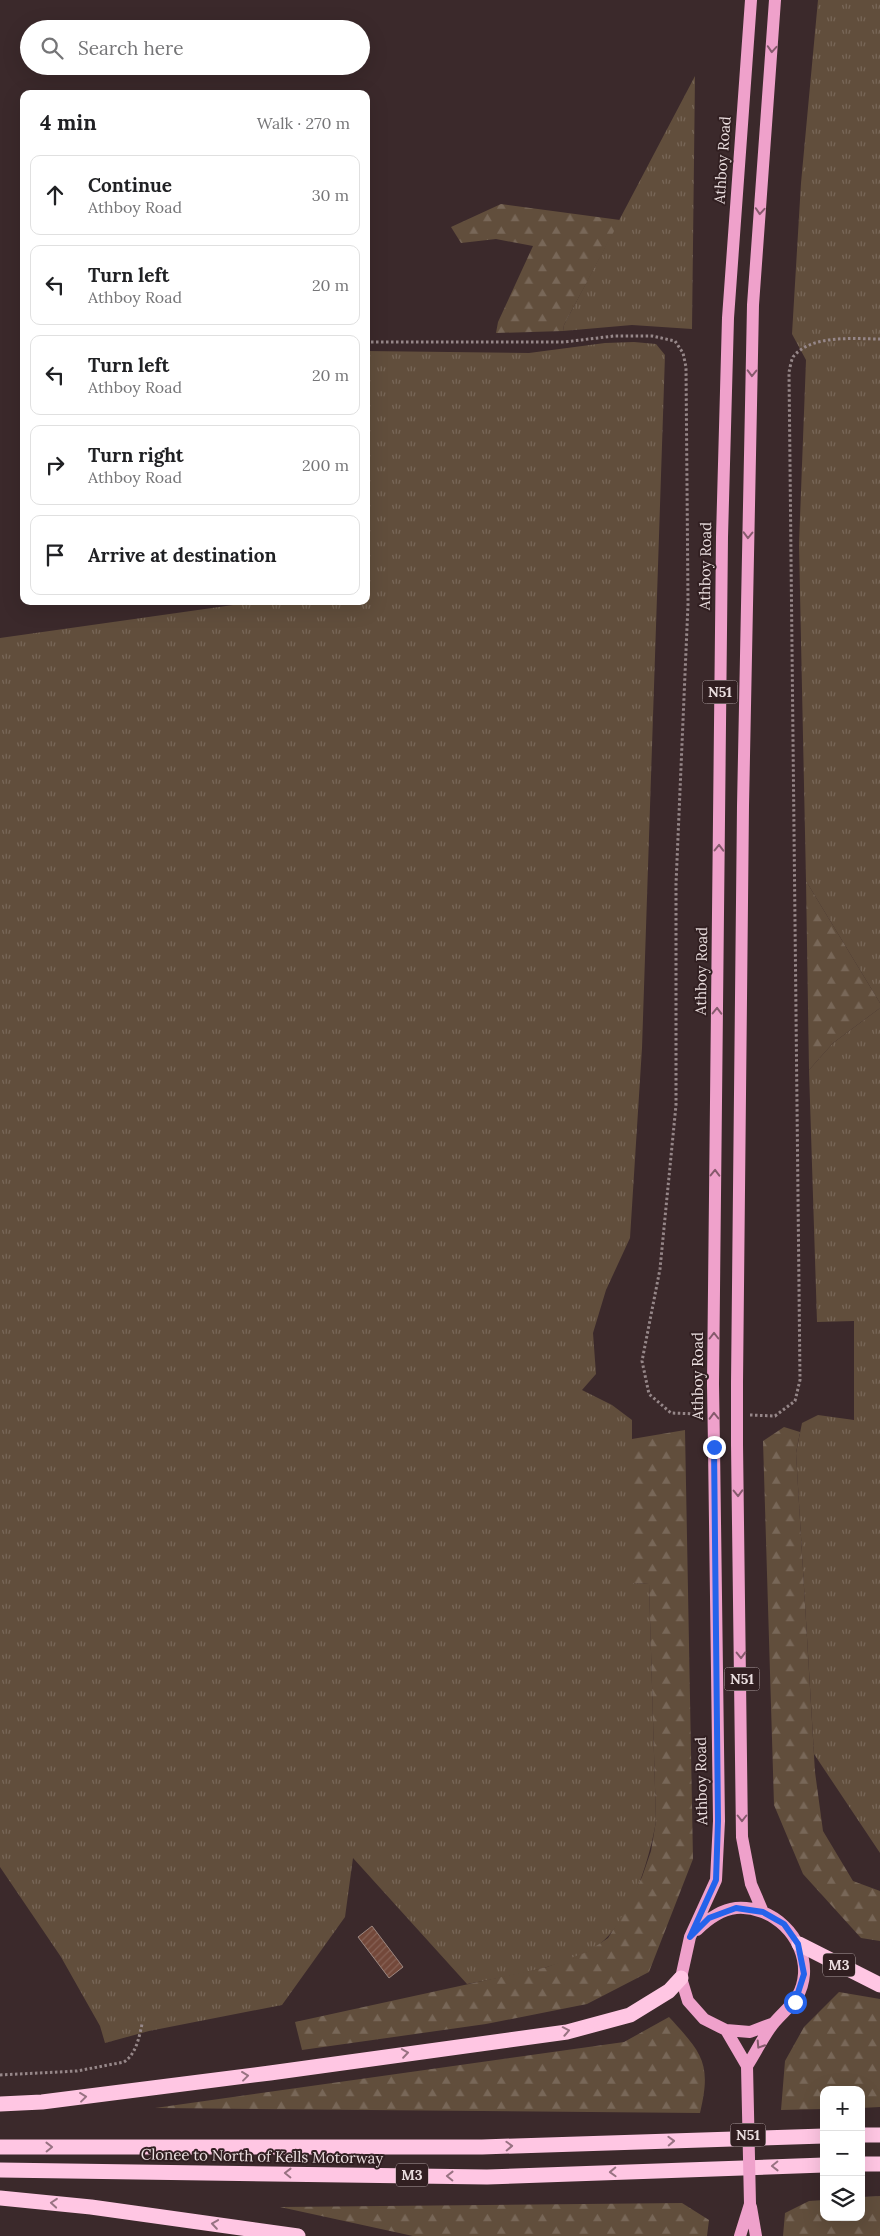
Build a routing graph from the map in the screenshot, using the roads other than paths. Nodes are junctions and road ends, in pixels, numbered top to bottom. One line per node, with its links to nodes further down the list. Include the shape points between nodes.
1 (751, 0): 4 (main road, Athboy Road / N51, one-way to 1, bridge, via 716,1880 718,1821 713,1384 722,537 728,318)
2 (775, 0): 3 (main road, N51, one-way to 3, bridge, via 753,305 743,797 737,1383 742,1837 751,1884)
3 (763, 1912): 4 (main road, via 736,1908 709,1918); 5 (main road, via 784,1924)
4 (690, 1937): 6 (main road, Athboy Road / N51)
5 (798, 1944): 7 (highway, M3); 8 (main road, via 804,1974 798,1995)
6 (681, 1978): 9 (main road, via 688,2001 704,2019); 11 (highway, one-way to 6, via 42,2102 240,2077 567,2032 630,2015 669,1991)
7 (880, 1985)
8 (774, 2024): 9 (main road, via 750,2032); 10 (main road, one-way to 10)
9 (726, 2030): 10 (main road, N51)
10 (747, 2066): 21 (main road, N51, bridge)
11 (0, 2104)
12 (865, 2135): 13 (highway)
13 (880, 2135)
14 (820, 2136): 15 (highway, Clonee to North of Kells Motorway / M3, one-way to 14, via 482,2147)
15 (0, 2147)
16 (865, 2164): 17 (highway)
17 (880, 2164)
18 (820, 2165): 19 (highway, Clonee to North of Kells Motorway / M3, one-way to 19, via 486,2176)
19 (0, 2170)
20 (0, 2198): 22 (highway, one-way to 20, via 91,2207)
21 (750, 2204): 23 (main road, N51); 24 (main road, N51)
22 (298, 2236)
23 (740, 2236)
24 (756, 2236)

